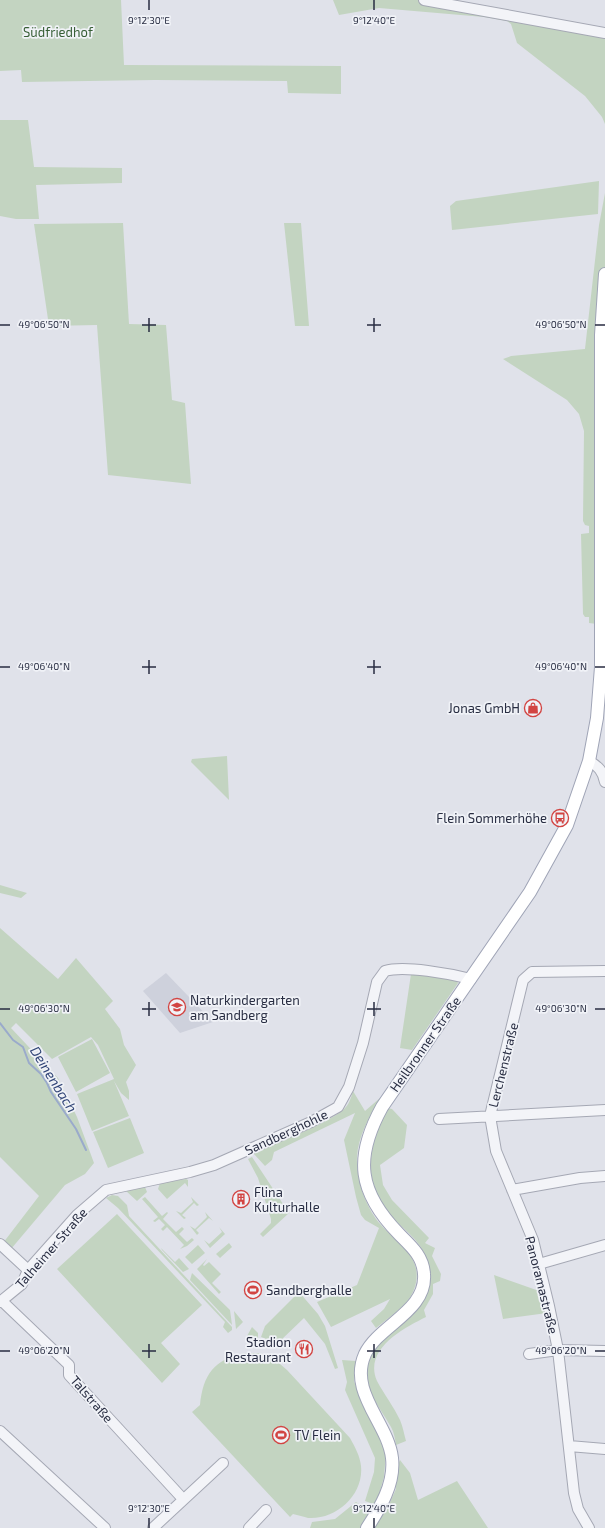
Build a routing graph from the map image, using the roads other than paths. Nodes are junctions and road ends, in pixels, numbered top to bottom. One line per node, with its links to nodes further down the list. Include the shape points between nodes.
1 (424, 0): 2 (street)
2 (592, 32): 3 (street); 4 (street)
3 (605, 34)
4 (605, 37)
5 (605, 274): 6 (main road, Heilbronner Straße, via 601,335 601,667 597,718)
6 (589, 761): 7 (street, via 601,771); 9 (main road, Heilbronner Straße, via 571,814 555,849 530,892)
7 (605, 782)
8 (605, 971): 11 (street, Lerchenstraße, via 532,972 523,980)
9 (471, 979): 13 (street, Sandberghohle, via 400,969 385,971 377,982 350,1087 338,1107 311,1122 214,1165); 33 (main road, Heilbronner Straße, via 382,1107 370,1129 365,1147 363,1165 371,1198 382,1216 420,1256 424,1273 420,1294 412,1306 374,1342 361,1366 360,1379 365,1395 387,1438 392,1458 387,1494)
10 (605, 1110): 11 (street)
11 (490, 1116): 12 (street); 15 (street, Panoramastraße, via 496,1152)
12 (439, 1119)
13 (196, 1170): 19 (street, Talheimer Straße, via 106,1190 77,1215)
14 (605, 1176): 15 (street)
15 (512, 1190): 18 (street, Panoramastraße)
16 (0, 1244): 19 (street)
17 (605, 1245): 18 (street)
18 (539, 1264): 21 (street, Panoramastraße)
19 (28, 1270): 20 (street, Talheimer Straße, via 22,1284)
20 (1, 1301): 28 (street, Talstraße, via 69,1365 70,1375)
21 (558, 1350): 22 (street); 23 (street); 25 (street, Panoramastraße)
22 (605, 1351)
23 (529, 1354)
24 (0, 1431): 30 (street)
25 (569, 1446): 26 (street); 34 (street, Panoramastraße, via 578,1510)
26 (605, 1449)
27 (223, 1463): 28 (street)
28 (183, 1499): 31 (street)
29 (266, 1510): 32 (street)
30 (105, 1528)
31 (153, 1528)
32 (249, 1528)
33 (367, 1528)
34 (589, 1528)

